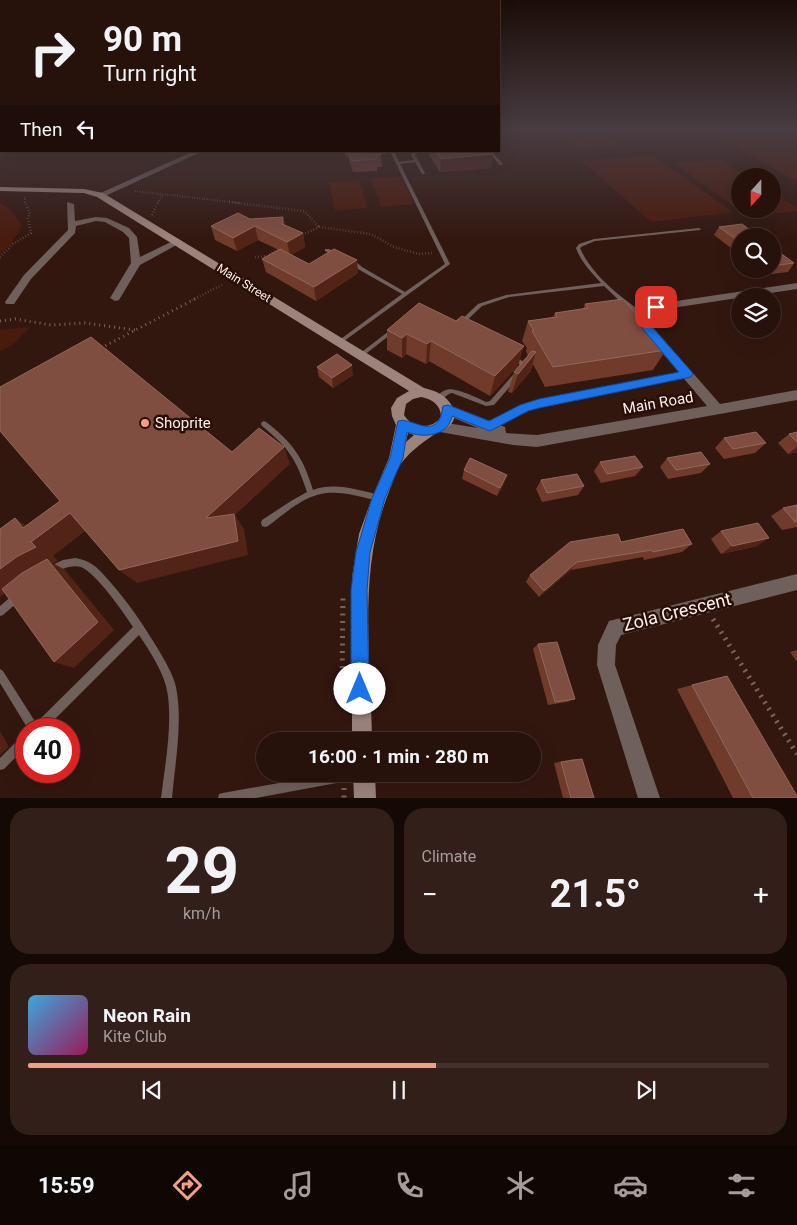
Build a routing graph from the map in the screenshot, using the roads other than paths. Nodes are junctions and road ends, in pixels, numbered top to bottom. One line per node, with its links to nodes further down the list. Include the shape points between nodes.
1 (168, 165): 6 (street)
2 (399, 165): 15 (lane, via 448,264)
3 (418, 165): 4 (lane)
4 (423, 173)
5 (0, 189): 6 (street, via 84,191)
6 (100, 195): 10 (street, Main Street)
7 (70, 204): 8 (street)
8 (72, 224): 12 (street, via 102,219 126,230 133,237); 17 (street, via 69,235 27,278)
9 (699, 229): 13 (lane, via 594,240 581,245 578,248 580,256)
10 (178, 242): 12 (street); 23 (street, Main Street)
11 (327, 250): 15 (lane, via 349,259)
12 (136, 263): 16 (street)
13 (605, 284): 18 (lane); 20 (lane, via 508,296 480,306)
14 (797, 286): 18 (street, via 656,307)
15 (404, 295): 23 (lane)
16 (115, 298)
17 (10, 302)
18 (642, 314): 27 (street, via 646,326)
19 (450, 321): 20 (lane)
20 (458, 325): 22 (lane)
21 (396, 328): 25 (lane)
22 (467, 330)
23 (340, 342): 25 (street, Main Street)
24 (510, 354): 30 (lane, via 523,364 522,369 492,403 486,404 452,391)
25 (361, 355): 26 (street, Main Street)
26 (387, 373): 28 (street, Main Street); 31 (street, Main Street)
27 (687, 374): 33 (street); 36 (lane, via 524,408)
28 (421, 392): 30 (street); 31 (street)
29 (797, 395): 33 (street, Main Road)
30 (439, 398): 32 (street)
31 (401, 400): 35 (street, via 397,413)
32 (448, 409): 36 (street, Main Road); 37 (street, via 445,422)
33 (718, 409): 38 (street, Main Road)
34 (264, 424): 40 (lane, via 296,454)
35 (403, 424): 37 (street, via 420,432); 39 (street)
36 (490, 427): 38 (street, Main Road)
37 (435, 429): 38 (street, Main Road, via 468,429 508,440); 39 (street)
38 (525, 441)
39 (396, 458): 41 (street)
40 (311, 494): 41 (lane, via 340,490); 42 (lane)
41 (379, 498): 51 (street, via 363,552 360,577)
42 (265, 523)
43 (42, 577): 47 (lane, via 71,562 90,566 115,593)
44 (797, 582): 59 (street, Zola Crescent, via 615,627 608,636 606,664)
45 (21, 594): 46 (lane)
46 (0, 612)
47 (139, 628): 50 (lane); 56 (lane, via 171,687 174,725)
48 (0, 674): 49 (lane)
49 (27, 718)
50 (49, 718)
51 (362, 732)
52 (15, 750): 53 (lane)
53 (0, 764)
54 (313, 782): 57 (lane)
55 (364, 782): 58 (street)
56 (166, 798)
57 (223, 798)
58 (365, 798)
59 (649, 798)

